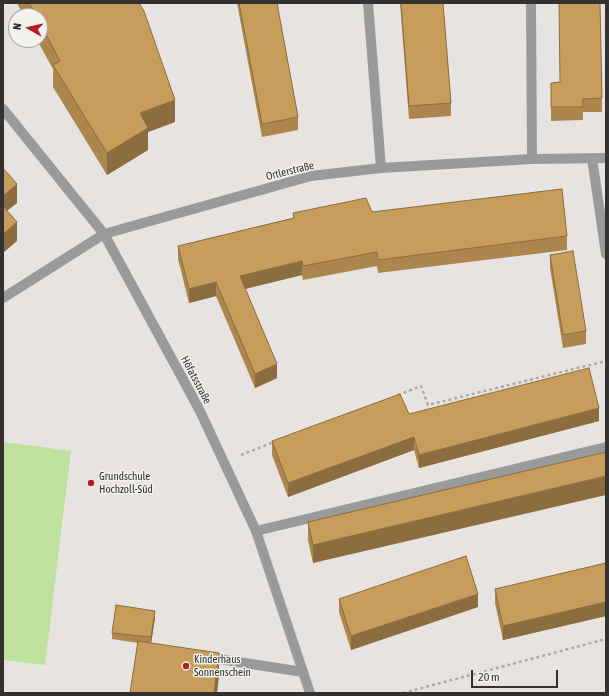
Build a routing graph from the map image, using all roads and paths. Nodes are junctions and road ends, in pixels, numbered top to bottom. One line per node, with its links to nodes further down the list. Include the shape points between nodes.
1 (368, 3): 7 (street)
2 (531, 3): 4 (street)
3 (3, 109): 8 (street, Höfatsstraße)
4 (532, 158): 5 (street, Ortlerstraße); 7 (street, Ortlerstraße)
5 (592, 158): 6 (street, Ortlerstraße); 9 (street)
6 (606, 158)
7 (381, 168): 8 (street, Ortlerstraße, via 311,176)
8 (104, 234): 10 (street, Ortlerstraße); 15 (street, Höfatsstraße, via 199,409)
9 (606, 254)
10 (3, 298)
11 (606, 361): 12 (path, via 428,405 420,386)
12 (392, 398)
13 (275, 442): 15 (path)
14 (606, 447): 16 (street)
15 (224, 462): 16 (street, Höfatsstraße)
16 (256, 531): 19 (street, Höfatsstraße)
17 (606, 639): 21 (path)
18 (193, 655): 19 (street)
19 (303, 672): 20 (street, Höfatsstraße)
20 (310, 693)
21 (403, 693)

